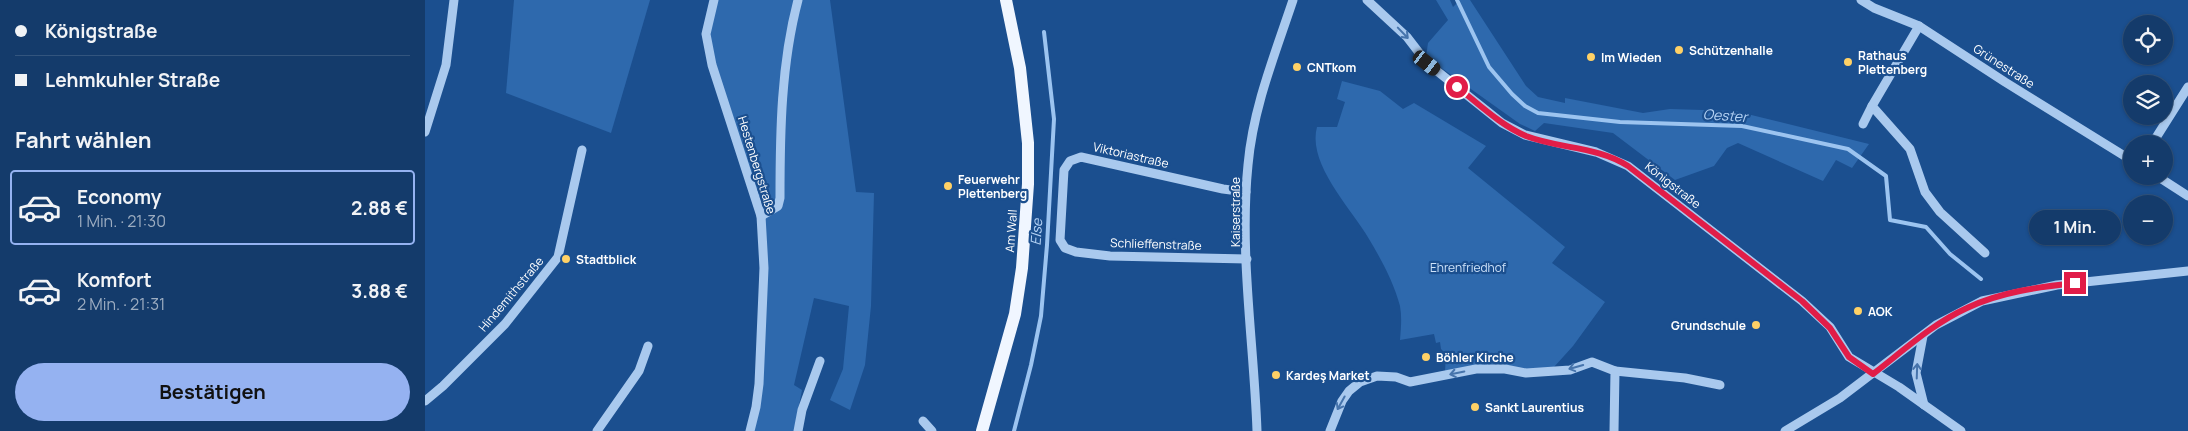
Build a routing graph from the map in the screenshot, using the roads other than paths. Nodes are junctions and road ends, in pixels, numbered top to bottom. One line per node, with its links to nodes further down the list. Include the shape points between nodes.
1 (454, 0): 12 (street, via 445,65)
2 (714, 0): 19 (street, Hestenbergstraße, via 706,34 712,65)
3 (798, 0): 19 (street, via 791,26 783,90 780,198 778,206)
4 (1006, 0): 37 (main road, Am Wall, via 1021,78 1028,144 1028,184 1015,314)
5 (1293, 0): 17 (street, Kaiserstraße, via 1259,104)
6 (1367, 0): 28 (street, Königstraße, one-way to 28, via 1407,36 1427,63 1503,123 1525,135 1596,152 1628,166 1802,301 1830,328 1849,357)
7 (1861, 0): 8 (street, Grünestraße)
8 (1919, 26): 10 (street); 15 (street, Grünestraße)
9 (2188, 87): 13 (street)
10 (1872, 106): 11 (street); 21 (street, via 1910,149 1925,192 1940,212)
11 (1863, 124)
12 (425, 132)
13 (2158, 135)
14 (582, 150): 30 (street, Hindemithstraße, via 558,257 505,324)
15 (2123, 155)
16 (2171, 185): 18 (street)
17 (1246, 192): 20 (street, Viktoriastraße, via 1081,157 1070,161 1064,170 1061,240); 22 (street, Kaiserstraße)
18 (2188, 196)
19 (761, 216): 34 (street, Hestenbergstraße, via 764,268 759,384)
20 (1065, 248): 22 (street, Schlieffenstraße, via 1110,256)
21 (1985, 253)
22 (1247, 258): 38 (street, Kaiserstraße)
23 (2188, 271): 24 (street, via 2025,290 1966,308)
24 (1923, 336): 28 (street); 31 (street, one-way to 24, via 1916,373)
25 (648, 346): 33 (street, via 639,372)
26 (820, 361): 35 (street)
27 (1615, 371): 29 (street); 39 (street, one-way to 39, via 1592,362 1569,370 1526,373 1476,369 1410,382 1377,376 1360,382 1349,391); 40 (street)
28 (1873, 374): 31 (street, Königstraße); 41 (street)
29 (1720, 385)
30 (425, 401)
31 (1924, 405): 42 (street, Königstraße)
32 (923, 421): 36 (street)
33 (597, 431)
34 (750, 431)
35 (798, 431)
36 (931, 431)
37 (982, 431)
38 (1257, 431)
39 (1330, 431)
40 (1614, 431)
41 (1785, 431)
42 (1961, 431)

